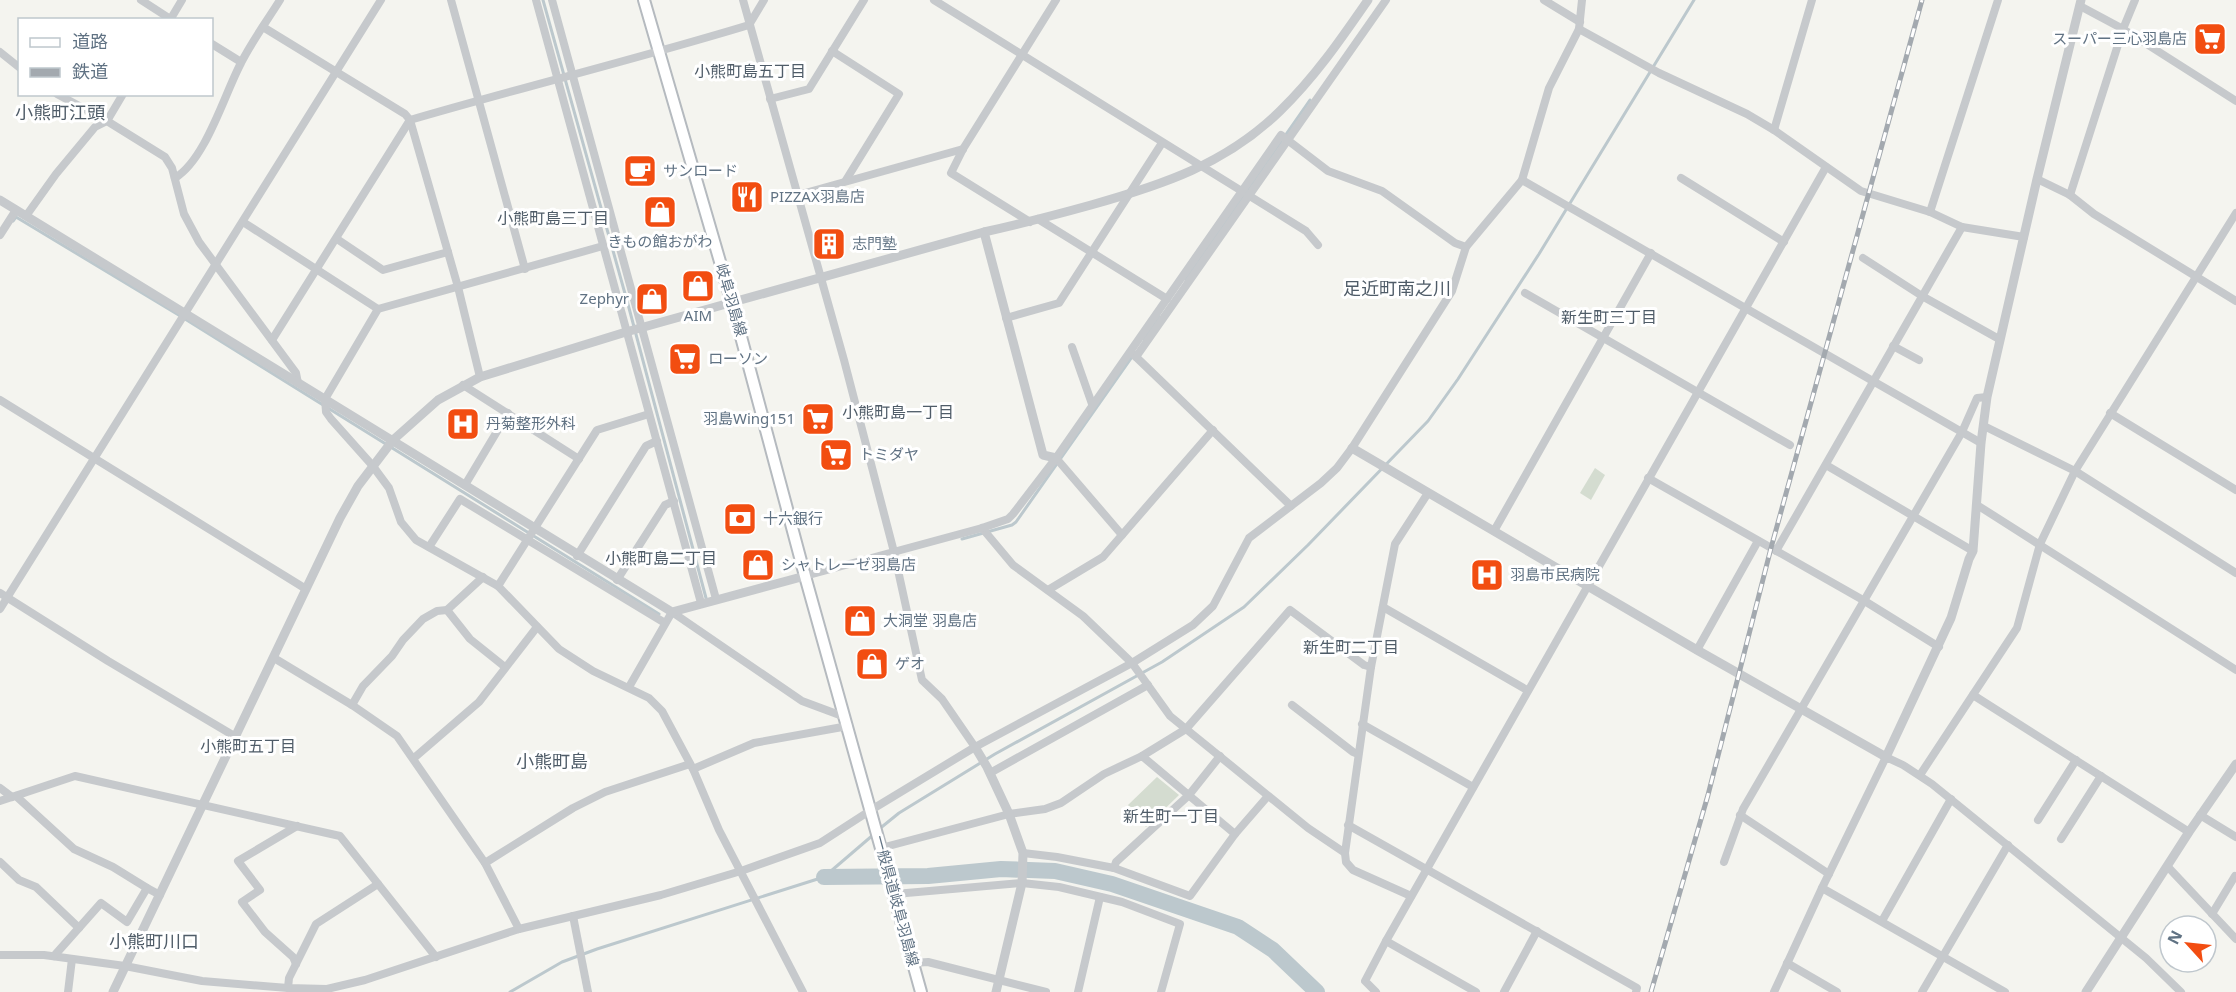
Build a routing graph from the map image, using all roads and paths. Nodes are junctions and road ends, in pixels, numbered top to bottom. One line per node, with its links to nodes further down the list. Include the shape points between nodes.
1 (141, 0): 22 (street)
2 (182, 0): 23 (street)
3 (280, 0): 26 (street)
4 (381, 0): 35 (street)
5 (451, 0): 41 (street)
6 (536, 0): 37 (street)
7 (552, 0): 36 (street)
8 (644, 0): 31 (main road, 岐阜羽島線)
9 (743, 0): 24 (street)
10 (764, 0): 24 (street)
11 (864, 0): 29 (street)
12 (934, 0): 32 (street)
13 (1056, 0): 32 (street)
14 (1368, 0): 49 (street, via 1311,79 1279,112)
15 (1386, 0): 46 (street)
16 (1544, 0): 25 (street)
17 (1582, 0): 25 (street)
18 (1812, 0): 45 (street)
19 (1998, 0): 62 (street)
20 (2135, 0): 27 (street)
21 (2081, 3): 27 (street); 53 (street)
22 (169, 18)
23 (172, 18)
24 (749, 25): 31 (street); 40 (street)
25 (1579, 25): 45 (street, via 1641,64); 55 (street, via 1549,88)
26 (263, 27): 33 (street); 35 (street)
27 (2123, 29): 42 (street); 59 (street)
28 (213, 45): 33 (street)
29 (832, 51): 40 (street, via 809,89); 54 (street, via 899,94)
30 (0, 52): 34 (street)
31 (658, 53): 36 (street); 90 (main road, 岐阜羽島線)
32 (1022, 54): 47 (street); 48 (street)
33 (241, 62): 51 (street, via 204,142 185,172)
34 (18, 66)
35 (336, 72): 43 (street); 66 (street)
36 (573, 74): 37 (street); 95 (street)
37 (557, 78): 41 (street); 74 (street)
38 (61, 96): 44 (street)
39 (122, 96): 44 (street)
40 (770, 99): 58 (street)
41 (480, 100): 43 (street); 81 (street)
42 (2236, 101)
43 (410, 120): 71 (street); 76 (street)
44 (107, 121): 51 (street, via 165,157); 64 (street, via 95,127)
45 (1774, 130): 50 (street)
46 (1288, 139): 56 (street); 75 (street, via 1328,171 1382,191)
47 (1162, 143): 49 (street); 57 (street)
48 (963, 149): 54 (street); 65 (street, via 951,173)
49 (1201, 167): 56 (street); 57 (street)
50 (1826, 167): 62 (street, via 1861,191); 72 (street)
51 (175, 178): 80 (street, via 184,214)
52 (1681, 178): 72 (street)
53 (2037, 179): 59 (street); 70 (street)
54 (846, 180): 58 (street)
55 (1522, 180): 75 (street); 78 (street)
56 (1246, 193): 73 (street, via 1306,231); 88 (street); 102 (street)
57 (1129, 194): 65 (street); 77 (street)
58 (798, 195): 84 (street)
59 (2070, 195): 83 (street, via 2094,214)
60 (0, 200): 61 (street)
61 (16, 210): 64 (street); 69 (street)
62 (1930, 212): 67 (street)
63 (2236, 213): 83 (street)
64 (26, 216): 93 (street)
65 (1034, 221): 68 (street); 77 (street)
66 (243, 222): 80 (street); 82 (street)
67 (1962, 227): 70 (street); 87 (street)
68 (984, 232): 84 (street); 94 (street)
69 (0, 235)
70 (2024, 237): 98 (street)
71 (337, 239): 76 (street, via 383,270); 82 (street)
72 (1784, 242): 91 (street)
73 (1318, 245)
74 (603, 246): 81 (street); 96 (street)
75 (1466, 248): 123 (street, via 1452,291)
76 (448, 252): 85 (street)
77 (1092, 252): 88 (street); 94 (street, via 1059,303)
78 (1651, 253): 91 (street); 97 (street)
79 (1863, 258): 87 (street)
80 (216, 264): 93 (street); 99 (street)
81 (525, 268): 85 (street)
82 (317, 270): 92 (street); 99 (street)
83 (2196, 276): 89 (street); 114 (street)
84 (821, 278): 90 (street); 147 (street)
85 (458, 287): 92 (street); 104 (street)
86 (1525, 293): 97 (street)
87 (1922, 296): 98 (street); 100 (street)
88 (1167, 298): 102 (street)
89 (2236, 301)
90 (732, 303): 95 (street); 151 (main road, 岐阜羽島線)
91 (1746, 308): 105 (street); 108 (street)
92 (378, 309): 110 (street)
93 (186, 313): 106 (street); 124 (street)
94 (1005, 318): 125 (street, via 1043,455)
95 (642, 328): 96 (street); 159 (street)
96 (626, 332): 104 (street); 115 (street)
97 (1603, 338): 108 (street); 139 (street)
98 (1999, 339): 109 (street)
99 (272, 340): 106 (street, via 296,373)
100 (1893, 346): 103 (street); 105 (street)
101 (1072, 347): 112 (street)
102 (1133, 354): 112 (street); 117 (street)
103 (1919, 360)
104 (480, 377): 107 (street)
105 (1873, 381): 118 (street); 128 (street)
106 (298, 383): 110 (street)
107 (463, 385): 113 (street); 119 (street, via 438,399)
108 (1697, 393): 122 (street); 130 (street)
109 (1987, 397): 116 (street); 118 (street, via 1977,398)
110 (325, 399): 119 (street); 127 (street, via 326,412)
111 (0, 400): 124 (street)
112 (1092, 404): 125 (street)
113 (508, 413): 126 (street); 132 (street)
114 (2110, 413): 129 (street); 131 (street)
115 (649, 414): 120 (street); 126 (street, via 597,430)
116 (1984, 426): 121 (street); 129 (street)
117 (1213, 430): 136 (street); 141 (street)
118 (1962, 432): 121 (street); 137 (street)
119 (393, 440): 127 (street); 132 (street)
120 (657, 441): 134 (street); 148 (street, via 646,446)
121 (1981, 443): 135 (street)
122 (1790, 445)
123 (1352, 448): 133 (street); 136 (street, via 1337,468)
124 (93, 458): 156 (street); 158 (street)
125 (1056, 458): 138 (street, via 1008,519); 141 (street)
126 (579, 459): 140 (street)
127 (372, 465): 144 (street, via 389,488 401,522 416,540); 156 (street, via 340,518)
128 (1826, 465): 137 (street); 145 (street)
129 (2074, 471): 143 (street); 149 (street)
130 (1648, 478): 142 (street); 154 (street)
131 (2236, 490)
132 (464, 491): 140 (street); 144 (street)
133 (1428, 493): 139 (street); 162 (street, via 1395,544)
134 (674, 501): 153 (street, via 665,505); 161 (street)
135 (1977, 505): 143 (street); 146 (street)
136 (1292, 506): 171 (street, via 1249,538 1213,606 1193,625)
137 (1912, 516): 146 (street); 160 (street)
138 (982, 528): 147 (street); 157 (street, via 1013,565)
139 (1494, 531): 154 (street)
140 (532, 535): 148 (street); 150 (street); 155 (street)
141 (1122, 535): 157 (street, via 1103,556)
142 (1758, 541): 145 (street); 169 (street)
143 (2040, 544): 174 (street); 178 (street, via 2017,628)
144 (429, 547): 152 (street)
145 (1776, 551): 160 (street)
146 (1973, 551): 168 (street)
147 (894, 552): 151 (street); 186 (street, via 922,680 942,699)
148 (577, 556): 150 (street)
149 (2236, 573)
150 (597, 576): 153 (street); 166 (street)
151 (805, 576): 159 (street); 182 (main road, 岐阜羽島線)
152 (483, 577): 155 (street); 164 (street)
153 (617, 580): 165 (street)
154 (1587, 585): 169 (street); 177 (street)
155 (498, 586): 167 (street)
156 (306, 589): 170 (street)
157 (1048, 590): 171 (street, via 1083,616)
158 (4, 596): 163 (street); 185 (street)
159 (716, 599): 161 (street)
160 (1863, 600): 168 (street); 181 (street)
161 (701, 603): 165 (street)
162 (1383, 607): 173 (street); 177 (street)
163 (0, 609)
164 (447, 610): 172 (street, via 470,639); 179 (street, via 423,619 363,686)
165 (672, 612): 166 (street); 182 (street, via 802,701)
166 (665, 623): 176 (street)
167 (537, 627): 172 (street); 176 (street, via 574,660)
168 (1939, 647): 190 (street)
169 (1697, 650): 181 (street)
170 (274, 658): 179 (street); 185 (street)
171 (1134, 665): 175 (street); 186 (street)
172 (505, 667): 191 (street, via 479,702)
173 (1371, 667): 183 (street); 184 (street, via 1290,610)
174 (2236, 669)
175 (1146, 683): 184 (street, via 1170,716); 195 (street)
176 (629, 687): 194 (street, via 662,711)
177 (1527, 690): 198 (street)
178 (1973, 695): 192 (street); 196 (street)
179 (352, 705): 191 (street, via 397,736)
180 (1292, 705): 187 (street)
181 (1801, 708): 190 (street); 208 (street)
182 (847, 722): 194 (street, via 754,743); 206 (main road, 岐阜羽島線)
183 (1362, 724): 187 (street); 198 (street)
184 (1186, 729): 188 (street); 189 (street)
185 (236, 737): 205 (street)
186 (977, 750): 195 (street); 206 (street)
187 (1358, 754): 211 (street)
188 (1142, 756): 200 (street); 207 (street, via 1104,774 1061,803)
189 (1220, 756): 200 (street); 201 (street)
190 (1886, 757): 196 (street); 228 (street)
191 (414, 758): 223 (street)
192 (2076, 760): 197 (street); 210 (street)
193 (2235, 766): 209 (street)
194 (692, 767): 223 (street, via 595,797); 227 (street)
195 (989, 770): 207 (street)
196 (1920, 775): 203 (street)
197 (2101, 776): 213 (street); 216 (street)
198 (1473, 787): 226 (street)
199 (0, 788): 202 (street)
200 (1189, 795): 214 (street); 225 (street)
201 (1268, 796): 214 (street); 219 (street)
202 (14, 797): 204 (street); 205 (street, via 75,776); 232 (street, via 74,849)
203 (1951, 799): 217 (street); 241 (street)
204 (0, 801)
205 (204, 805): 212 (street); 235 (street)
206 (873, 814): 218 (main road, 一般県道岐阜羽島線); 227 (street, via 820,843)
207 (1009, 814): 218 (street); 220 (street)
208 (1740, 815): 221 (street); 228 (street)
209 (2200, 815): 213 (street); 215 (street)
210 (2038, 820)
211 (1348, 825): 219 (street); 226 (street)
212 (297, 826): 231 (street, via 340,836); 255 (street, via 238,861 260,891 242,902)
213 (2188, 832): 224 (street)
214 (1235, 834): 225 (street, via 1190,896)
215 (2236, 837)
216 (2061, 839)
217 (2008, 845): 245 (street); 251 (street)
218 (880, 846): 234 (main road, 一般県道岐阜羽島線)
219 (1344, 853): 236 (street, via 1353,870)
220 (1023, 856): 225 (street, via 1057,857); 230 (street)
221 (1724, 861)
222 (0, 862): 242 (street, via 19,880 36,887)
223 (485, 863): 243 (street)
224 (2168, 867): 238 (street); 245 (street)
225 (1114, 868)
226 (1428, 869): 236 (street); 244 (street)
227 (741, 871): 239 (street); 263 (street)
228 (1829, 874): 233 (street)
229 (2235, 876): 238 (street)
230 (1022, 880): 234 (street); 237 (street); 257 (street)
231 (378, 884): 250 (street); 255 (street, via 316,924)
232 (147, 888): 235 (street); 242 (street, via 127,922 101,903)
233 (1822, 888): 241 (street); 254 (street)
234 (894, 890): 253 (main road, 一般県道岐阜羽島線)
235 (160, 895): 256 (street)
236 (1411, 896): 247 (street)
237 (1100, 897): 267 (street); 268 (street, via 1180,924)
238 (2212, 914)
239 (573, 916): 243 (street); 262 (street)
240 (2218, 920): 246 (street)
241 (1882, 921): 251 (street)
242 (79, 928): 249 (street)
243 (519, 929): 250 (street)
244 (1537, 931): 271 (street); 272 (street, via 1637,988)
245 (2120, 937): 277 (street); 278 (street)
246 (2236, 939)
247 (1386, 941): 269 (street, via 1365,981); 270 (street)
248 (0, 955): 249 (street)
249 (54, 956): 252 (street)
250 (436, 957): 259 (street)
251 (1943, 957): 275 (street); 276 (street)
252 (72, 959): 256 (street); 260 (street)
253 (913, 963): 257 (street, via 928,962); 264 (main road, 一般県道岐阜羽島線)
254 (1787, 963): 273 (street); 274 (street)
255 (296, 964): 258 (street)
256 (126, 966): 258 (street, via 202,981); 261 (street)
257 (999, 980): 265 (street); 266 (street)
258 (288, 988): 259 (street)
259 (327, 991)
260 (68, 992)
261 (113, 992)
262 (588, 992)
263 (803, 992)
264 (921, 992)
265 (996, 992)
266 (1046, 992)
267 (1078, 992)
268 (1161, 992)
269 (1376, 992)
270 (1476, 992)
271 (1504, 992)
272 (1636, 992)
273 (1774, 992)
274 (1837, 992)
275 (1922, 992)
276 (2005, 992)
277 (2086, 992)
278 (2181, 992)

